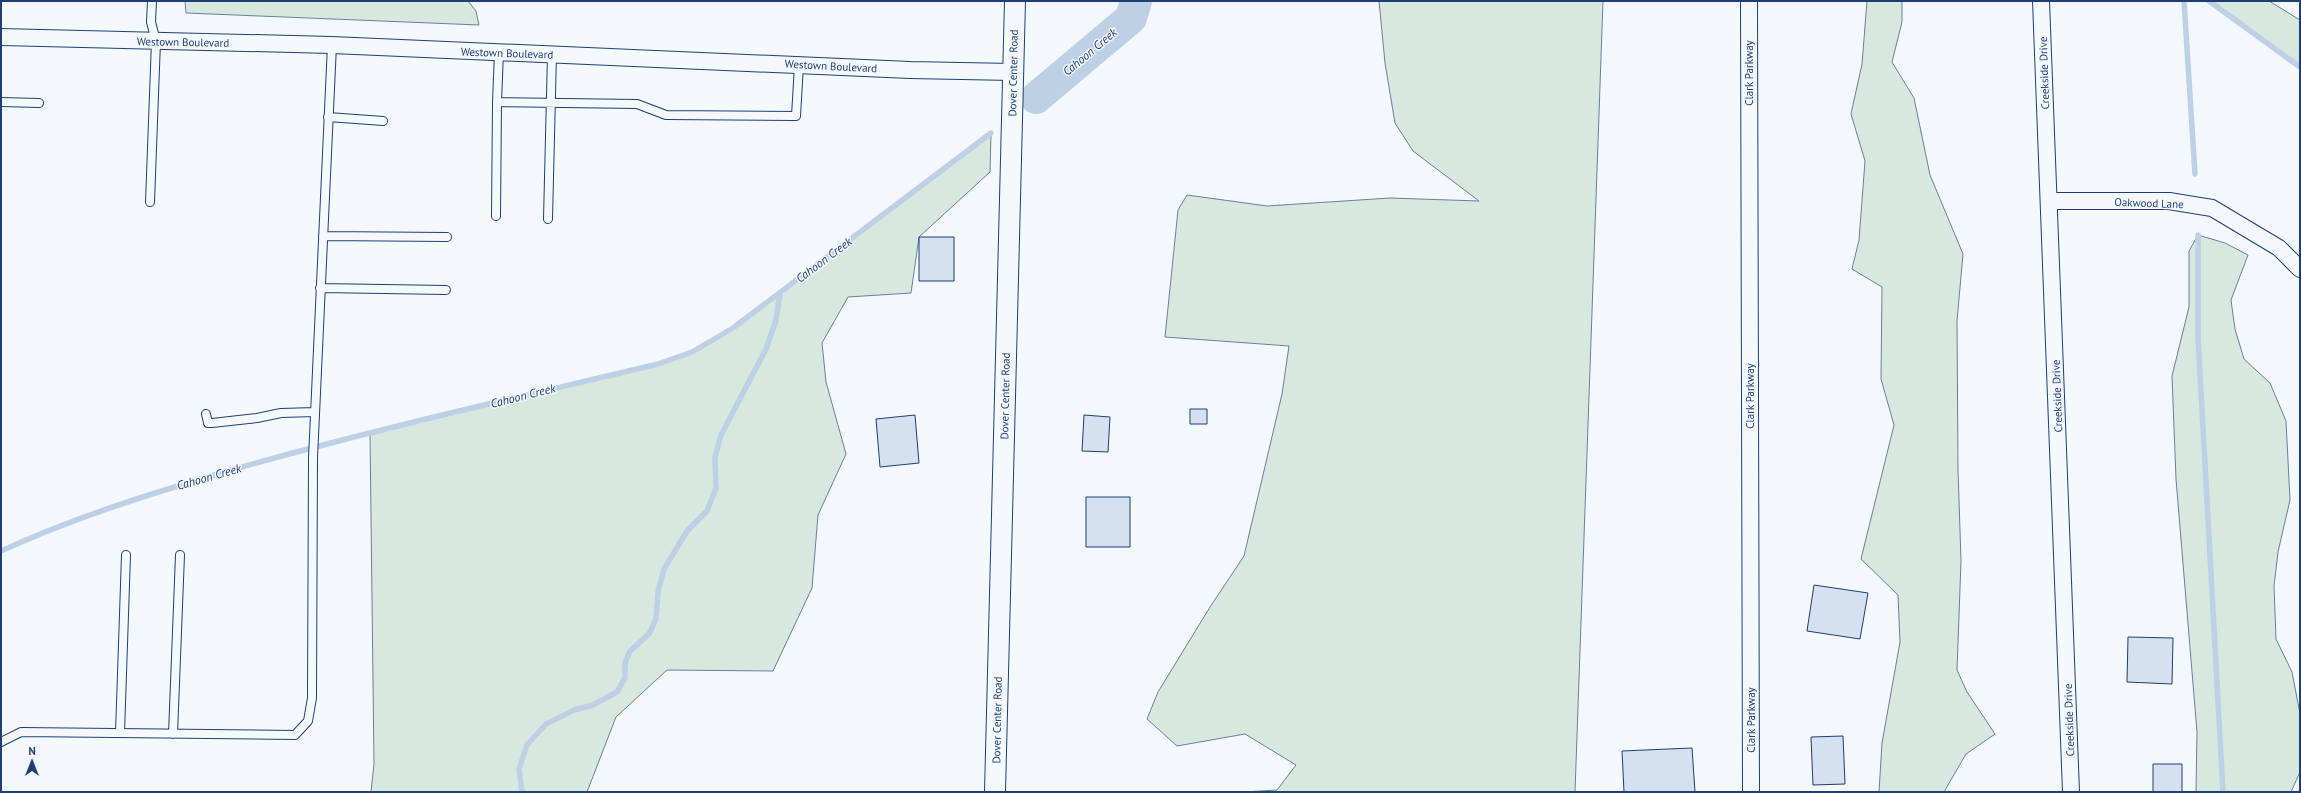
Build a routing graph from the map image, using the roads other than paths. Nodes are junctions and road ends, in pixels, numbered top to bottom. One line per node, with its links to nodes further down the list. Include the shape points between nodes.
1 (152, 1): 6 (lane, via 151,22)
2 (1015, 1): 11 (street, Dover Center Road)
3 (1749, 1): 35 (street, Clark Parkway)
4 (2041, 1): 18 (street, Creekside Drive)
5 (1, 37): 6 (street, Westown Boulevard)
6 (156, 41): 7 (street, Westown Boulevard); 19 (lane)
7 (332, 45): 8 (street, Westown Boulevard); 16 (lane)
8 (499, 52): 9 (street, Westown Boulevard); 13 (lane)
9 (552, 54): 10 (street, Westown Boulevard); 15 (lane)
10 (798, 65): 11 (street, Westown Boulevard); 15 (lane, via 796,116 666,115 637,104)
11 (1013, 72): 34 (street, Dover Center Road)
12 (1, 102): 14 (lane)
13 (498, 102): 15 (lane); 20 (lane)
14 (39, 103)
15 (550, 103): 21 (lane)
16 (328, 117): 17 (lane); 22 (lane)
17 (383, 121)
18 (2050, 201): 24 (street, Oakwood Lane, via 2169,201 2212,208 2279,248); 36 (street, Creekside Drive)
19 (150, 202)
20 (496, 216)
21 (548, 219)
22 (323, 236): 23 (lane); 25 (lane)
23 (447, 237)
24 (2300, 269)
25 (320, 288): 26 (lane); 27 (lane)
26 (446, 290)
27 (315, 412): 28 (lane, via 281,413 212,424 208,423); 32 (lane, via 312,698 308,721 295,735)
28 (206, 414)
29 (126, 555): 31 (lane)
30 (180, 555): 32 (lane)
31 (120, 733): 32 (lane); 33 (lane, via 21,732)
32 (172, 734)
33 (1, 742)
34 (995, 792)
35 (1751, 792)
36 (2072, 792)

